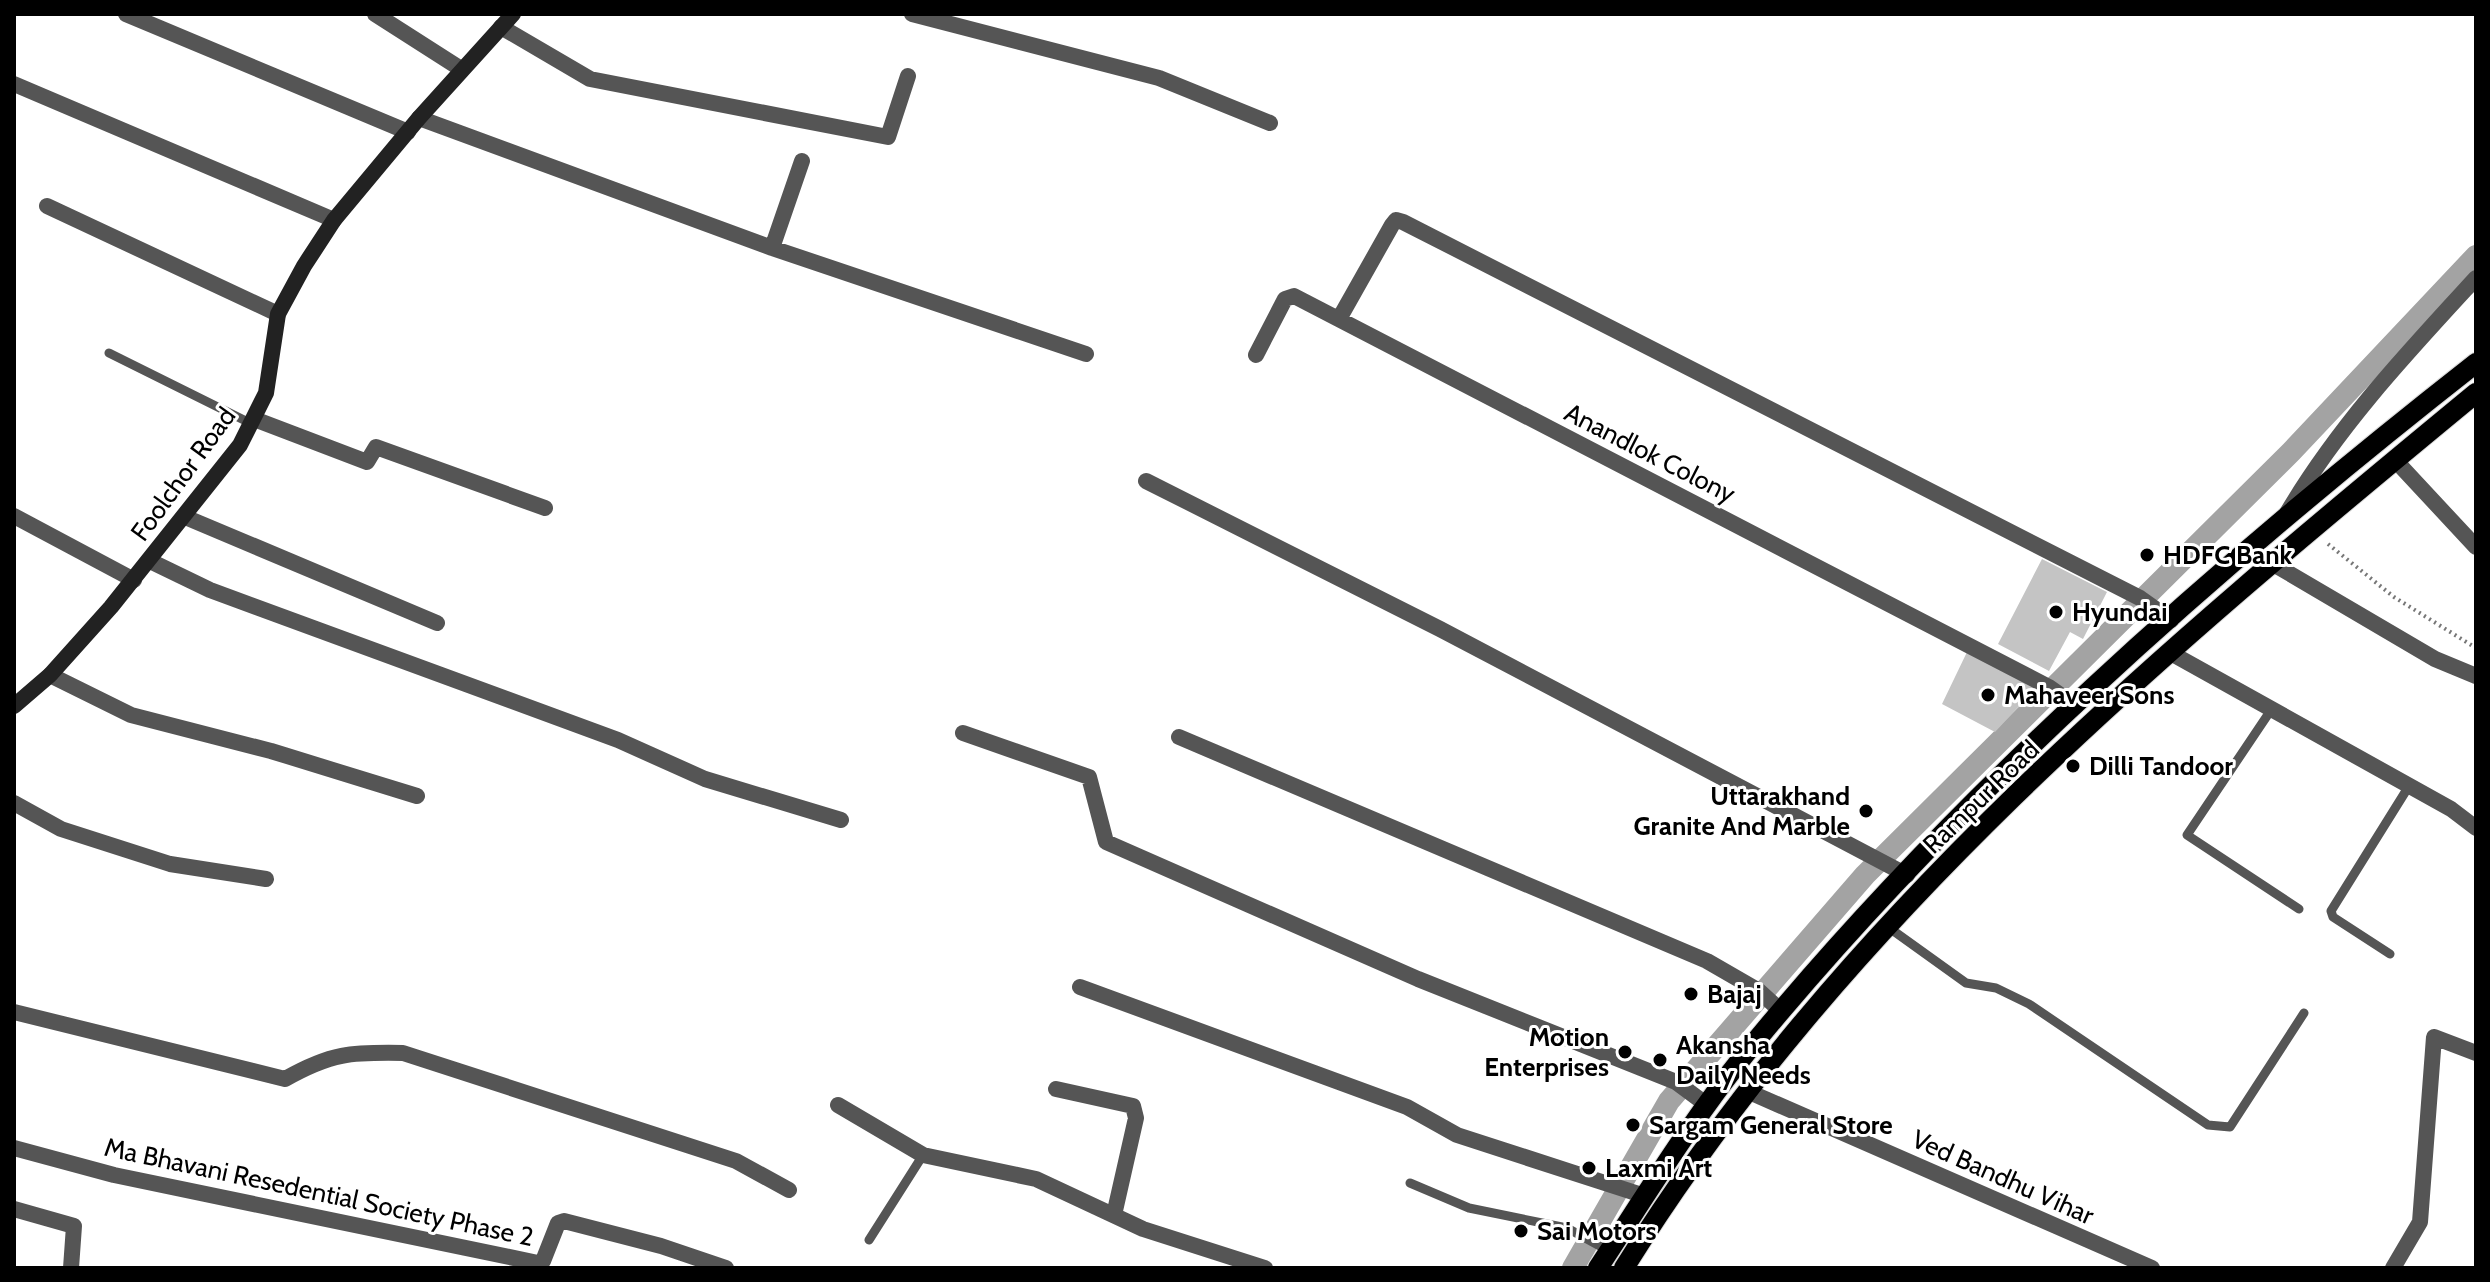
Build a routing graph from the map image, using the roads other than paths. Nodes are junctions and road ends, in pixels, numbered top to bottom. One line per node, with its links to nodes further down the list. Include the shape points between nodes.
1 (126, 14): 10 (street)
2 (375, 14): 5 (street)
3 (912, 14): 9 (street, via 1159,78)
4 (507, 18): 5 (street, Foolchor Road); 6 (street, via 590,79 888,137)
5 (461, 69): 8 (street, Foolchor Road)
6 (908, 76)
7 (14, 84): 13 (street)
8 (419, 118): 10 (street, Foolchor Road); 14 (street)
9 (1270, 123)
10 (408, 132): 13 (street, Foolchor Road)
11 (802, 161): 14 (street)
12 (47, 206): 16 (street)
13 (334, 220): 16 (street, Foolchor Road)
14 (772, 248): 19 (street)
15 (2476, 278): 29 (street, via 2358,407)
16 (278, 314): 23 (street, Foolchor Road, via 266,393)
17 (1339, 319): 20 (street, Anandlok Colony, via 1288,295); 34 (street, via 1392,225 1403,222 2144,600); 40 (street, Anandlok Colony)
18 (109, 353): 23 (lane)
19 (1086, 354)
20 (1256, 355)
21 (2476, 363): 29 (main road)
22 (2476, 393): 24 (main road, Rampur Road)
23 (253, 422): 26 (street, via 367,462 376,447); 28 (street, Foolchor Road)
24 (2395, 460): 30 (street); 32 (main road, Rampur Road)
25 (1146, 481): 49 (street)
26 (545, 508)
27 (14, 516): 33 (street)
28 (185, 517): 31 (street, Foolchor Road); 35 (street)
29 (2281, 523): 34 (main road)
30 (2476, 547)
31 (150, 561): 33 (street, Foolchor Road); 47 (street, via 210,590 618,740 705,779)
32 (2270, 562): 36 (main road, Rampur Road); 38 (street, via 2435,659)
33 (134, 580): 37 (street, Foolchor Road)
34 (2171, 620): 40 (main road)
35 (437, 623)
36 (2169, 652): 41 (street); 52 (main road, Rampur Road, via 1991,820)
37 (50, 675): 39 (street, Foolchor Road); 45 (street, via 131,715)
38 (2476, 676)
39 (14, 706)
40 (2076, 706): 49 (main road)
41 (2271, 710): 44 (street); 51 (lane, via 2187,835)
42 (963, 733): 62 (street, via 1089,777 1109,843 1432,985 1682,1086)
43 (1179, 737): 55 (street, via 1707,961)
44 (2409, 786): 48 (street); 53 (lane, via 2331,911)
45 (417, 796)
46 (14, 803): 50 (street, via 61,829 170,864)
47 (841, 820)
48 (2476, 828)
49 (1907, 875): 55 (main road)
50 (266, 879)
51 (2299, 909)
52 (1888, 927): 57 (lane, via 1966,983 1996,988 2029,1004 2208,1125 2223,1129 2230,1127); 60 (main road, Rampur Road)
53 (2390, 954)
54 (1080, 987): 67 (street, via 1407,1107 1457,1135)
55 (1770, 1001): 62 (main road)
56 (14, 1012): 66 (street, via 285,1079 347,1052 403,1053 736,1161)
57 (2304, 1013)
58 (2476, 1053): 77 (street, via 2434,1037 2420,1222)
59 (1056, 1089): 69 (street, via 1133,1106 1136,1118)
60 (1747, 1091): 75 (main road, Rampur Road); 76 (street, Ved Bandhu Vihar)
61 (838, 1105): 64 (street)
62 (1707, 1105): 67 (main road)
63 (14, 1148): 73 (street, Ma Bhavani Resedential Society Phase 2, via 114,1175 538,1263 558,1223 564,1221)
64 (923, 1155): 69 (street, via 1036,1179); 70 (lane)
65 (1410, 1183): 71 (lane, via 1469,1208 1567,1228 1582,1234)
66 (789, 1190)
67 (1645, 1196): 71 (main road)
68 (14, 1209): 72 (street, via 74,1226)
69 (1114, 1215): 74 (street)
70 (869, 1240)
71 (1600, 1253)
72 (71, 1268)
73 (726, 1268)
74 (1265, 1268)
75 (1624, 1268)
76 (2152, 1268)
77 (2393, 1268)

